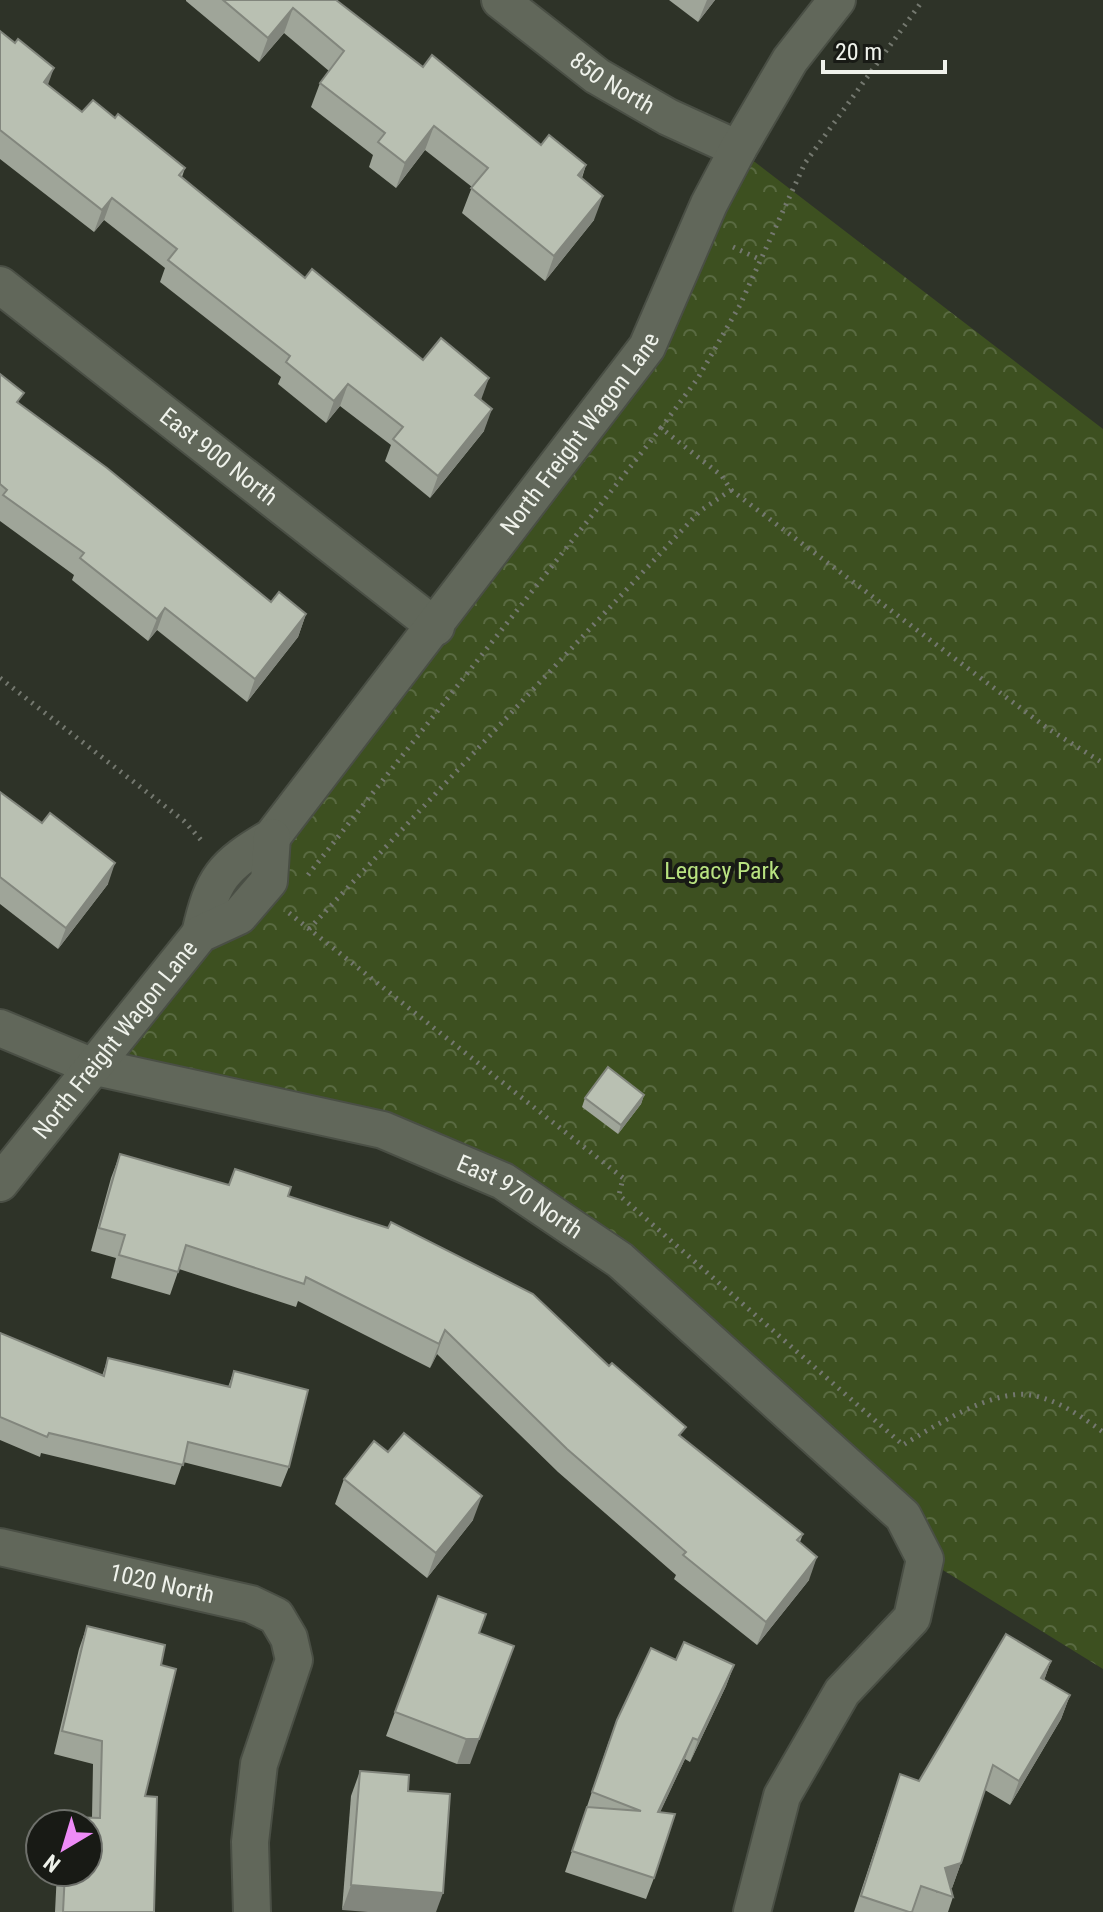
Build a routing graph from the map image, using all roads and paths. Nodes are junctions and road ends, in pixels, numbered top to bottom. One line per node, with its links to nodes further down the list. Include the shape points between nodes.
1 (500, 0): 4 (street, 850 North, via 597,76)
2 (837, 0): 4 (street, North Freight Wagon Lane, via 790,60)
3 (923, 0): 6 (path, via 805,163)
4 (738, 149): 10 (street, North Freight Wagon Lane, via 647,347)
5 (730, 246): 6 (path)
6 (761, 260): 8 (path, via 720,342)
7 (0, 285): 10 (street, East 900 North)
8 (661, 428): 9 (path, via 722,476); 14 (path)
9 (731, 490): 12 (path, via 987,684); 16 (path, via 700,511)
10 (436, 627): 18 (street, North Freight Wagon Lane, via 272,837 269,881 239,916 200,934)
11 (0, 678): 13 (path, via 184,821)
12 (1103, 763)
13 (203, 843)
14 (301, 885)
15 (283, 908): 16 (path)
16 (309, 929): 20 (path, via 623,1178 619,1195 903,1445 999,1398 1029,1394 1065,1407)
17 (0, 1028): 18 (street, East 970 North)
18 (91, 1066): 19 (street, North Freight Wagon Lane); 23 (street, East 970 North, via 383,1130 503,1181 620,1260 903,1516 925,1559 912,1618 842,1692 782,1796)
19 (0, 1183)
20 (1103, 1432)
21 (0, 1547): 22 (street, 1020 North, via 251,1604 276,1616 294,1660 259,1764 250,1842)
22 (252, 1912)
23 (752, 1912)

